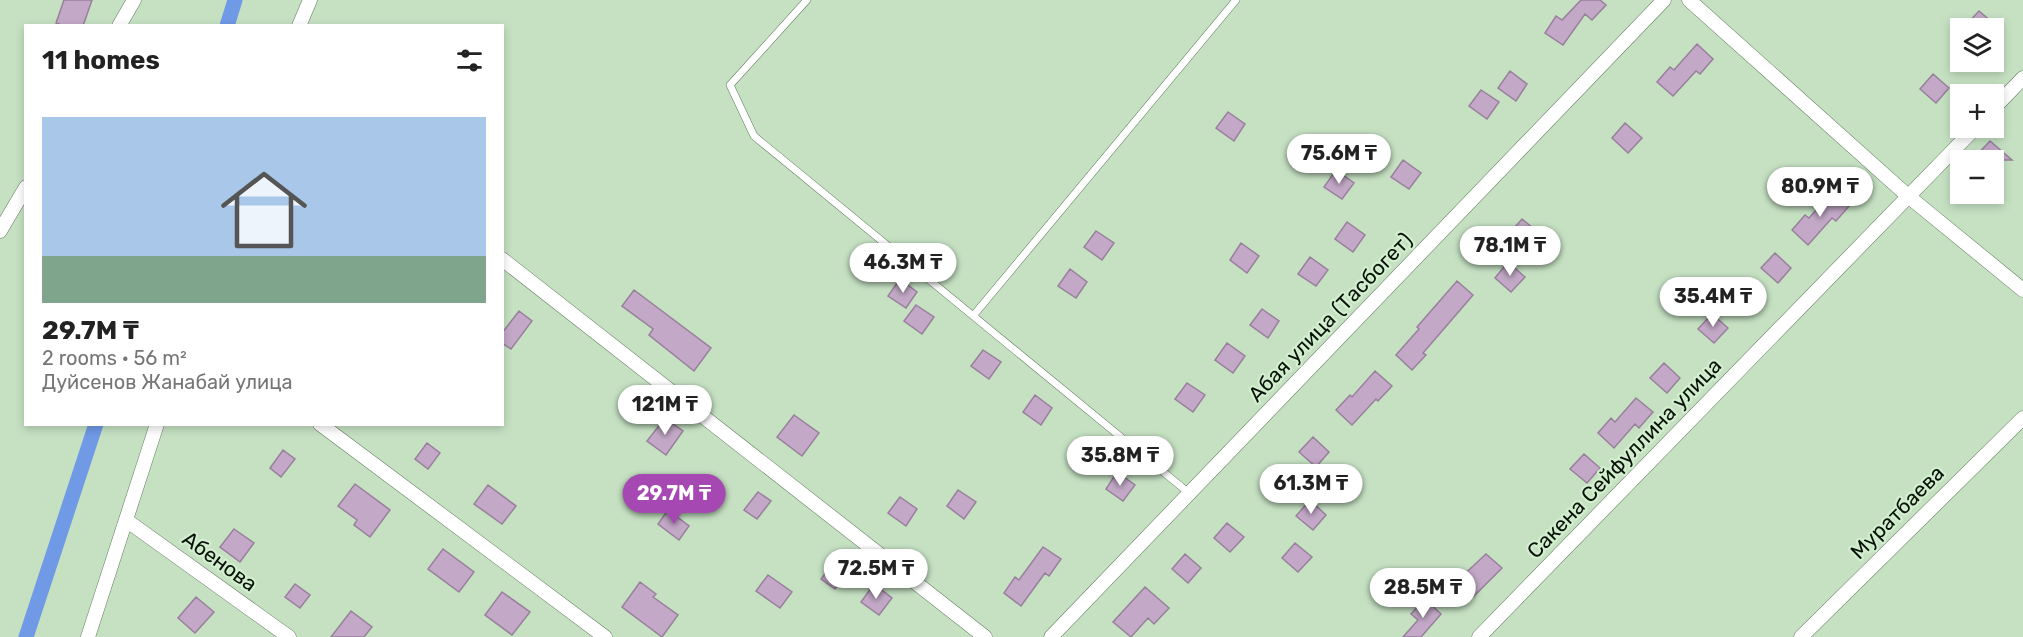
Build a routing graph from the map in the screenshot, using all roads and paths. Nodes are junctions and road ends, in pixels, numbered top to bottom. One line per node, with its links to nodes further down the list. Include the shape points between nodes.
1 (134, 0): 7 (street)
2 (310, 0): 8 (street)
3 (807, 0): 17 (lane, via 730,85 754,136)
4 (1236, 0): 17 (lane)
5 (1664, 0): 21 (street, Абая улица (Тасбогет))
6 (1689, 0): 13 (street)
7 (120, 24)
8 (300, 24)
9 (2023, 78): 10 (street)
10 (2004, 98)
11 (1965, 138): 13 (street, Сакена Сейфуллина улица)
12 (24, 190): 14 (street)
13 (1908, 196): 16 (street); 28 (street, Сакена Сейфуллина улица)
14 (0, 231)
15 (504, 261): 26 (street)
16 (2023, 290)
17 (973, 316): 21 (lane)
18 (2023, 418): 29 (street, Муратбаева)
19 (156, 426): 22 (street)
20 (323, 426): 25 (street)
21 (1189, 494): 27 (street, Абая улица (Тасбогет))
22 (126, 520): 23 (street); 24 (street, Абенова)
23 (88, 637)
24 (289, 637)
25 (605, 637)
26 (985, 637)
27 (1051, 637)
28 (1479, 637)
29 (1801, 637)

